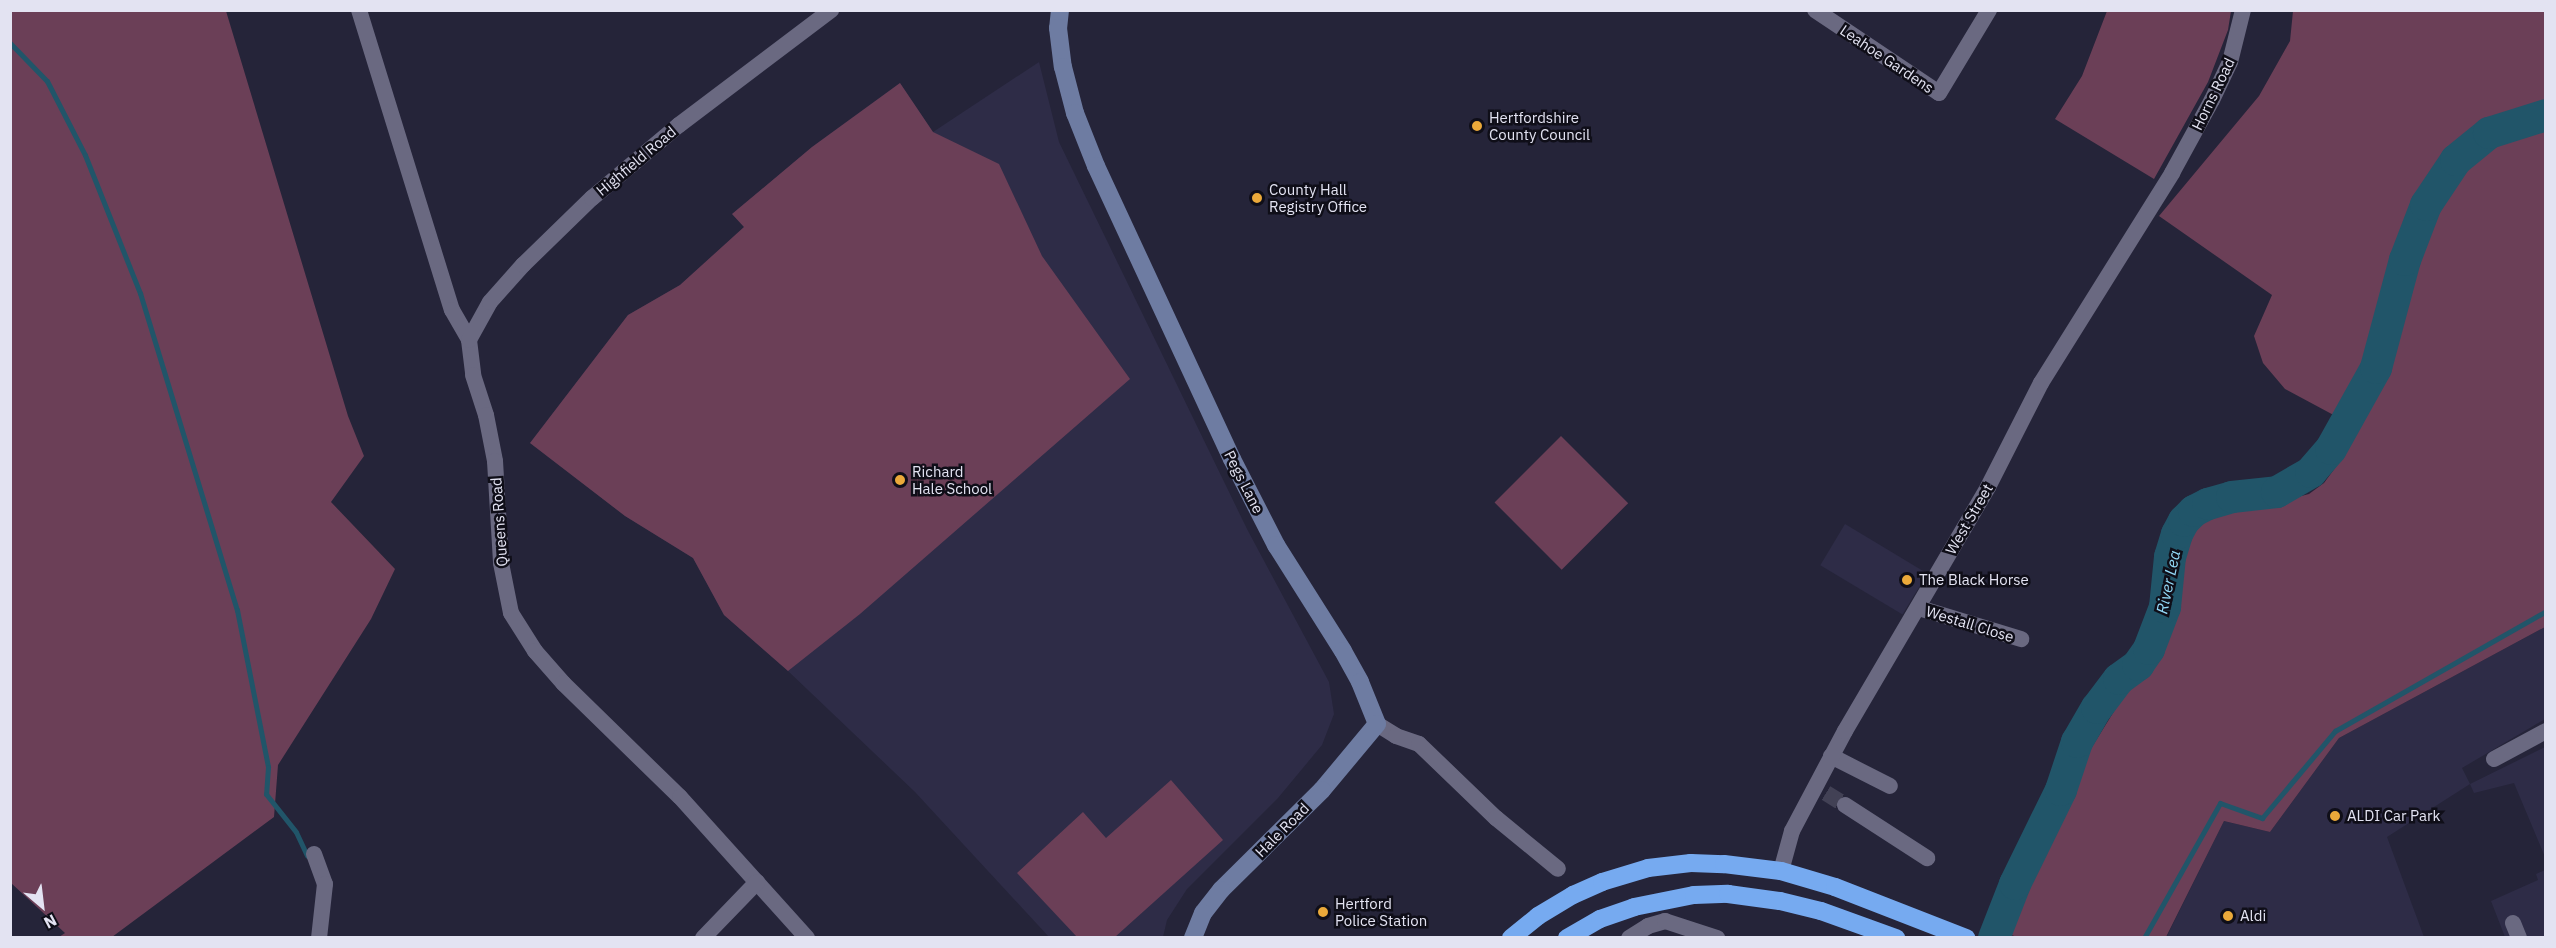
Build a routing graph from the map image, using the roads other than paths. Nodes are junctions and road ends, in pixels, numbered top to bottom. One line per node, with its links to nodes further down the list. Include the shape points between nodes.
1 (359, 10): 8 (street, Queens Road, via 452,310)
2 (831, 10): 8 (street, Highfield Road, via 679,125 592,198 497,295)
3 (1060, 10): 11 (main road, Pegs Lane, via 1063,67 1096,166 1232,459 1276,545 1360,682)
4 (1815, 10): 5 (street, Leahoe Gardens, via 1938,93)
5 (1989, 10)
6 (2243, 10): 7 (street, Horns Road, via 2230,62)
7 (2172, 173): 9 (street, West Street, via 2041,383)
8 (469, 340): 21 (street, Queens Road, via 473,375 495,461 504,586 518,627 563,683 680,797)
9 (1919, 608): 10 (street, Westall Close); 13 (street, West Street)
10 (2021, 639)
11 (1377, 724): 19 (street, via 1419,744 1496,818); 25 (main road, Hale Road, via 1322,790 1221,890 1203,913)
12 (2546, 731): 14 (street)
13 (1831, 756): 15 (street); 20 (street, West Street, via 1820,791 1792,831)
14 (2494, 759)
15 (1890, 786)
16 (1845, 806): 18 (street)
17 (314, 854): 22 (street, via 325,884)
18 (1927, 858)
19 (1558, 869)
20 (1781, 872): 26 (highway, via 1691,863 1637,871 1572,895); 31 (highway, via 1835,887)
21 (758, 882): 23 (street); 24 (street, Queens Road)
22 (319, 938)
23 (703, 938)
24 (807, 938)
25 (1193, 938)
26 (1511, 938)
27 (1567, 938): 30 (highway, via 1600,919 1634,907 1694,895 1728,894 1821,910)
28 (1629, 938): 29 (street, via 1665,921)
29 (1717, 938)
30 (1896, 938)
31 (1966, 938)

